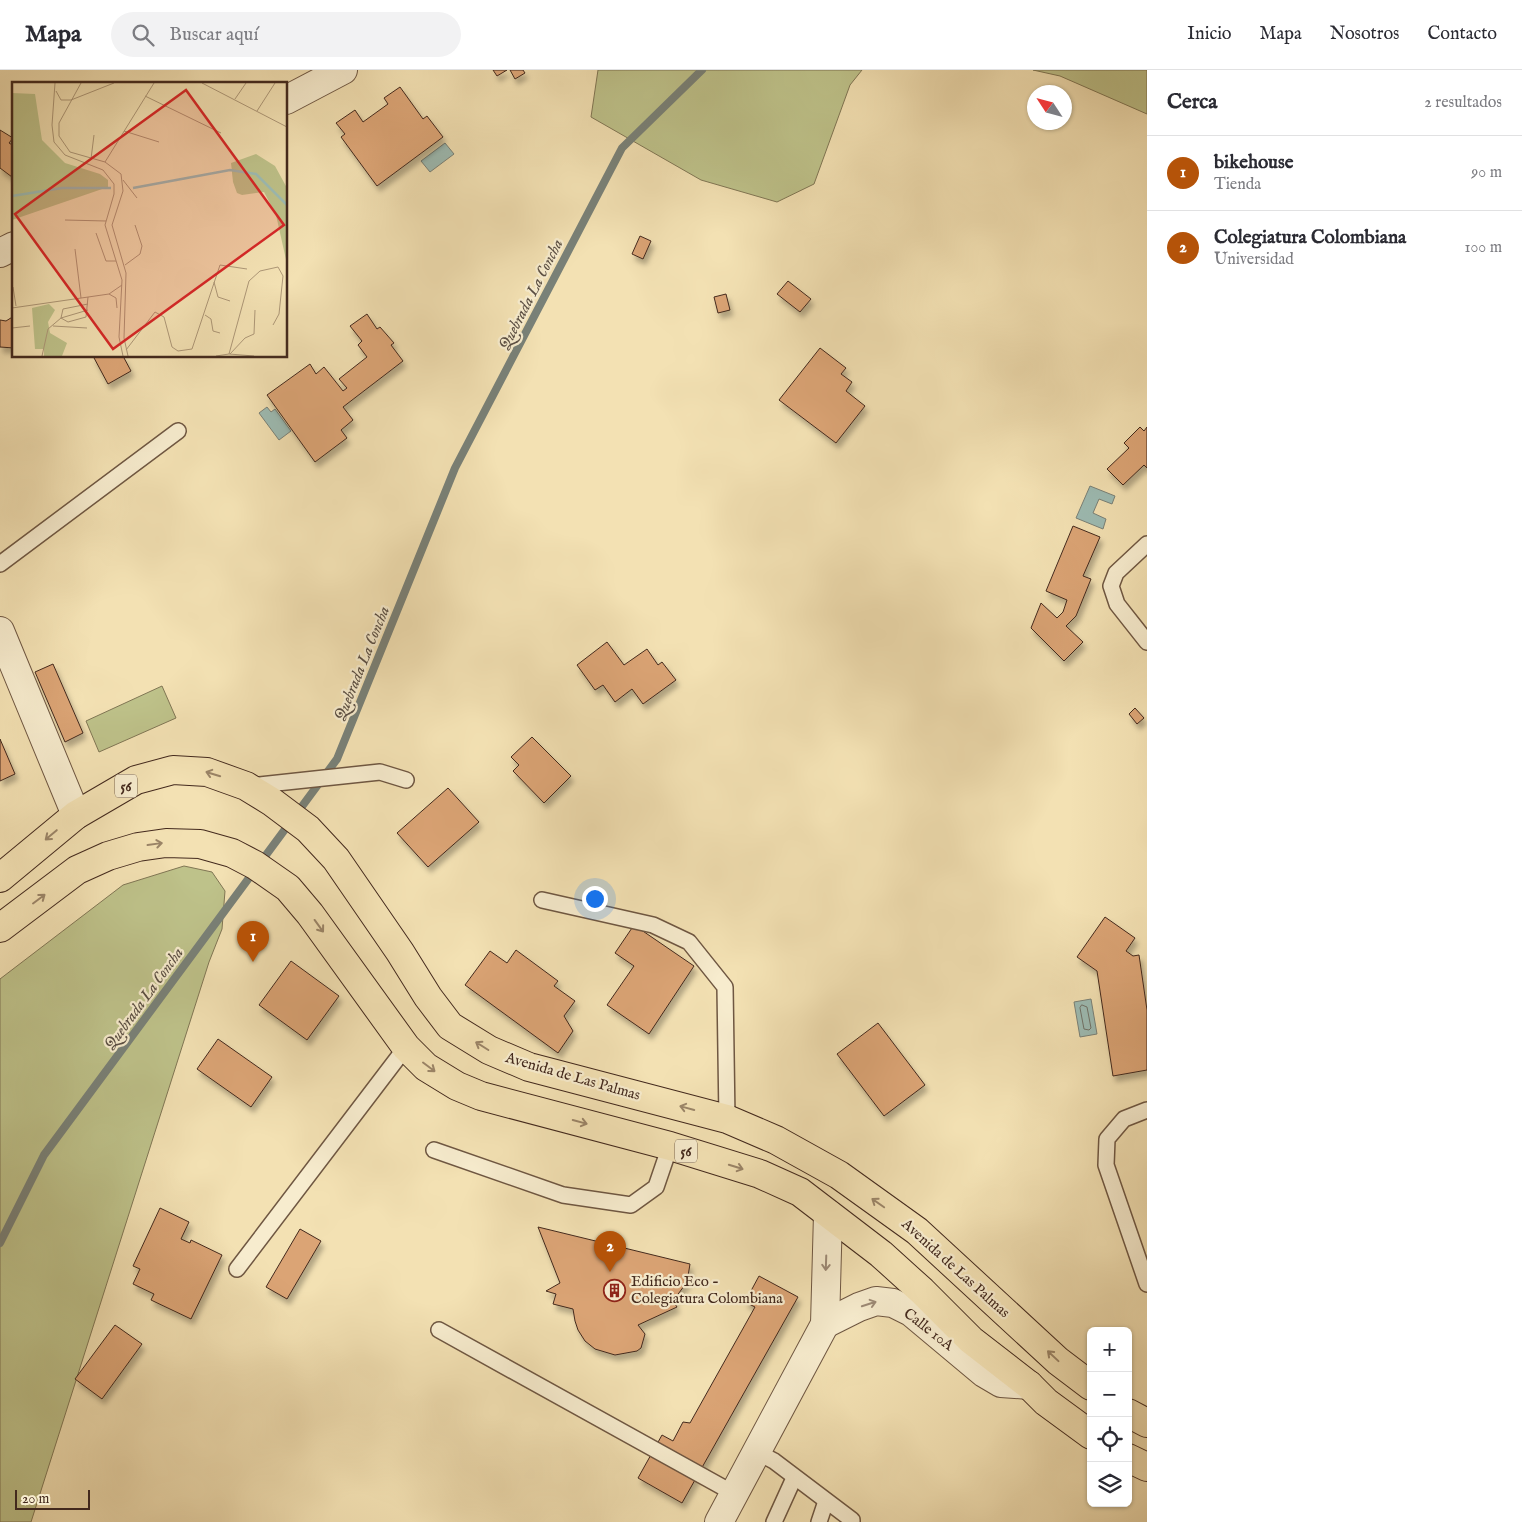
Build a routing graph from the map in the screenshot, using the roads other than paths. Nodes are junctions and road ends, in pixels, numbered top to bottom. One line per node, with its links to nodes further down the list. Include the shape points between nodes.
1 (342, 70): 2 (street)
2 (288, 99)
3 (12, 247): 4 (street)
4 (0, 253)
5 (178, 431): 7 (lane)
6 (1147, 544): 9 (lane, via 1116,574 1111,586 1117,604)
7 (0, 564)
8 (0, 631): 12 (street)
9 (1147, 642)
10 (406, 780): 11 (lane, via 380,772)
11 (246, 786): 12 (main road, Avenida de Las Palmas / 56, one-way to 12, via 207,772 172,770 136,780); 18 (main road, Avenida de Las Palmas / 56, one-way to 11, via 529,1066 489,1050 450,1026 336,858 308,828)
12 (76, 815): 13 (main road, Avenida de Las Palmas / 56, one-way to 13)
13 (0, 877)
14 (542, 900): 18 (lane, via 653,925 689,942 725,987)
15 (0, 928): 16 (main road, 56, one-way to 16, via 76,870 108,856 166,843 200,844 232,853 288,888)
16 (406, 1047): 19 (main road, 56, one-way to 19, via 426,1067 481,1096); 22 (lane)
17 (1147, 1110): 23 (lane, via 1124,1119 1107,1139 1106,1165)
18 (727, 1119): 26 (main road, Avenida de Las Palmas / 56, one-way to 18, via 1058,1361 917,1230 839,1175 776,1140)
19 (670, 1146): 20 (lane, via 656,1187 631,1205 563,1196); 21 (main road, 56, one-way to 21, via 760,1174 800,1192)
20 (434, 1150)
21 (828, 1214): 24 (street, one-way to 24); 27 (main road, 56, via 881,1254 971,1340)
22 (237, 1269)
23 (1147, 1284)
24 (825, 1324): 27 (street, Calle 10A, one-way to 27, via 876,1301 893,1302 911,1312 984,1373 1001,1383); 31 (street)
25 (439, 1330): 35 (lane)
26 (1087, 1383)
27 (1029, 1385): 30 (main road, 56)
28 (1132, 1414): 29 (main road)
29 (1147, 1423)
30 (1087, 1432)
31 (757, 1452): 34 (lane); 35 (street)
32 (1132, 1460): 33 (main road)
33 (1147, 1467)
34 (794, 1478): 36 (lane); 38 (lane)
35 (734, 1494): 37 (street)
36 (826, 1501): 39 (lane); 40 (lane)
37 (719, 1522)
38 (774, 1522)
39 (819, 1522)
40 (852, 1522)

